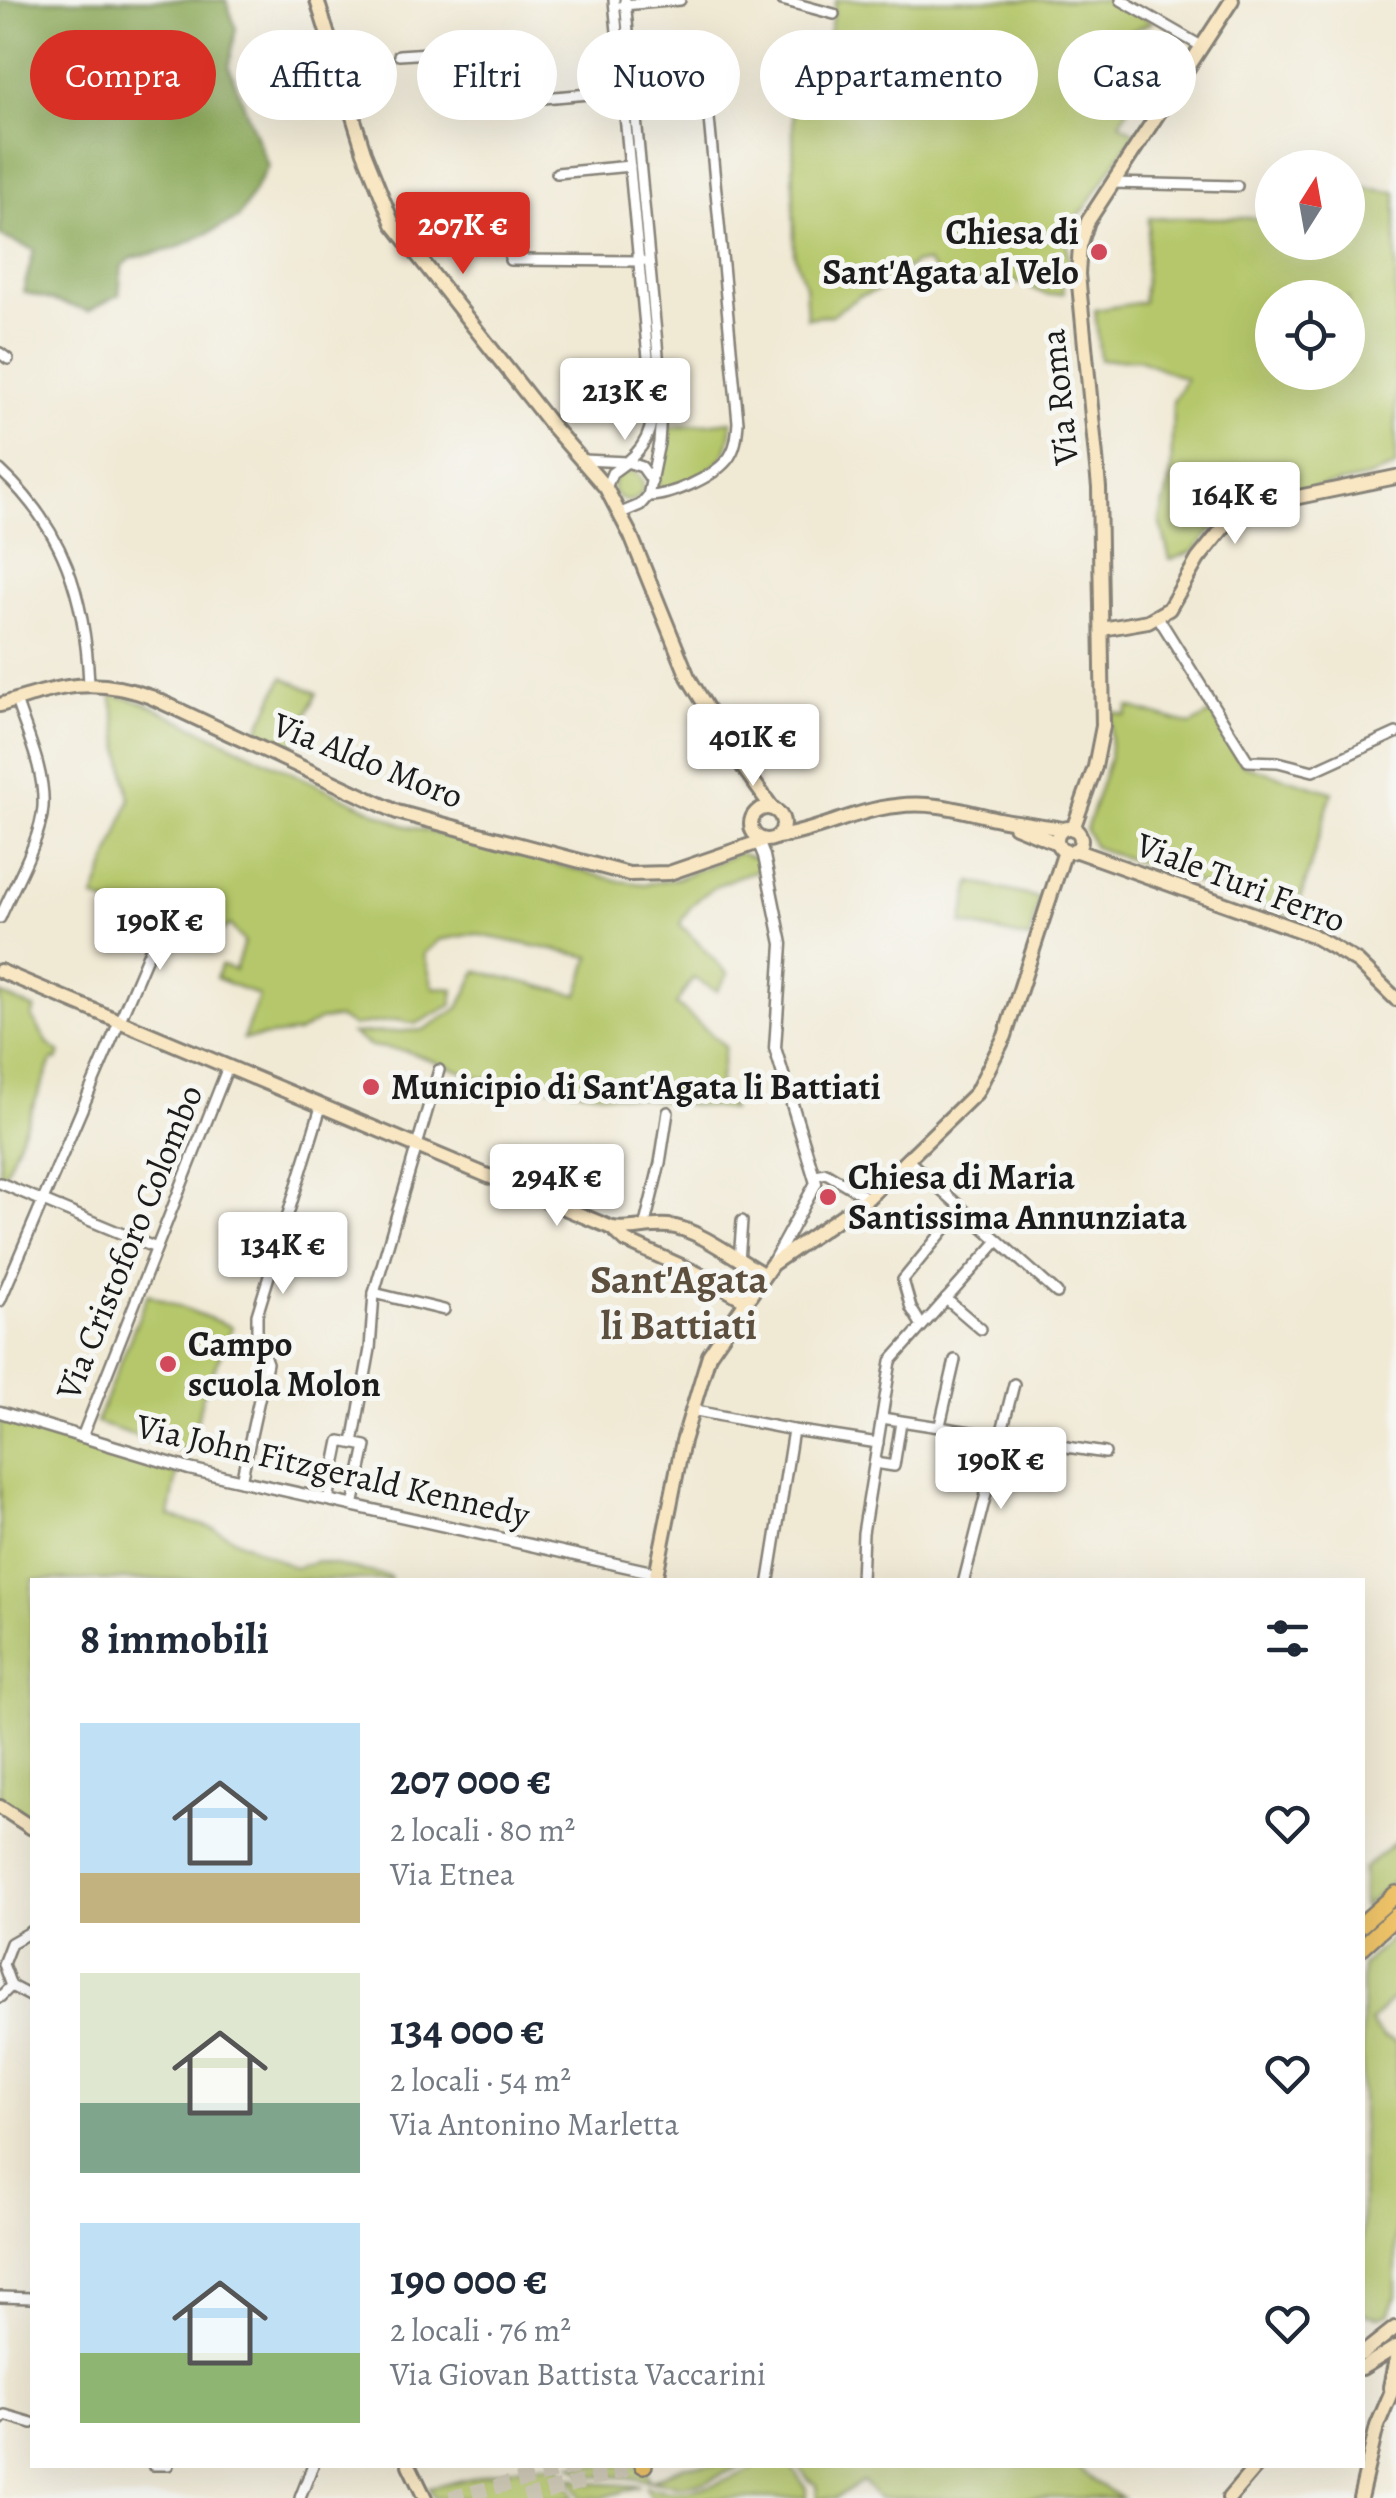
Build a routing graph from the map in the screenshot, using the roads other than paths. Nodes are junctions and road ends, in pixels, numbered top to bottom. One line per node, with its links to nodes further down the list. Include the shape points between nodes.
1 (316, 0): 20 (main road, via 393,224)
2 (680, 0): 6 (street)
3 (782, 0): 7 (street)
4 (1121, 0): 9 (street)
5 (1232, 0): 9 (main road, Via Roma)
6 (620, 3): 8 (street); 19 (street)
7 (834, 14)
8 (621, 30)
9 (1201, 46): 16 (main road, Via Roma)
10 (417, 54): 11 (street)
11 (399, 55)
12 (626, 120): 14 (street)
13 (709, 120): 26 (street, via 736,442 720,467 675,492)
14 (630, 166): 15 (street); 19 (street)
15 (557, 173)
16 (1112, 183): 17 (street); 29 (main road, Via Roma, via 1088,220 1078,261 1098,488)
17 (1237, 186)
18 (510, 260): 19 (street)
19 (644, 261): 21 (street, via 652,418 650,435); 24 (street, via 662,398)
20 (582, 460): 21 (street); 25 (main road)
21 (627, 462): 24 (street, via 642,466); 25 (street)
22 (0, 470): 30 (street, via 38,508 66,561)
23 (1396, 477): 28 (main road, via 1264,504 1233,517)
24 (652, 481): 26 (street)
25 (606, 488): 27 (main road)
26 (648, 496): 27 (street)
27 (621, 513): 34 (main road, via 688,677)
28 (1158, 617): 29 (main road); 33 (street, via 1248,762 1308,771)
29 (1102, 629): 38 (main road, Via Roma, via 1100,743)
30 (90, 683): 31 (main road, Via Aldo Moro); 40 (main road, Via Aldo Moro, via 151,697 425,821 630,874 668,874)
31 (16, 700): 32 (main road, Via Aldo Moro); 43 (street, via 43,806)
32 (0, 705)
33 (1396, 733)
34 (743, 767): 35 (main road); 37 (main road)
35 (778, 814): 36 (main road); 37 (main road, via 782,829); 37 (main road, via 763,808)
36 (814, 828): 37 (main road, Viale Turi Ferro); 38 (main road, Viale Turi Ferro, via 921,803)
37 (760, 832): 39 (main road, Via Aldo Moro); 40 (main road); 41 (street)
38 (1069, 840): 45 (main road, Viale Turi Ferro, via 1108,862 1312,935 1358,962); 52 (main road, Via Roma, via 989,1072)
39 (737, 848): 40 (main road, Via Aldo Moro); 41 (street)
40 (720, 854)
41 (764, 856): 53 (street, via 782,944 775,1048)
42 (167, 910): 46 (street)
43 (0, 918)
44 (0, 971): 46 (main road)
45 (1396, 999)
46 (118, 1021): 47 (main road); 56 (street)
47 (228, 1067): 49 (main road); 63 (street, Via Cristoforo Colombo)
48 (438, 1070): 51 (street)
49 (321, 1106): 51 (main road); 88 (street, via 257,1315 267,1363)
50 (668, 1112): 60 (street)
51 (414, 1146): 59 (main road); 66 (street)
52 (910, 1160): 55 (main road, Via Roma); 57 (street)
53 (816, 1179): 55 (street, via 826,1172); 65 (street)
54 (0, 1182): 56 (street)
55 (868, 1198): 65 (main road, Via Roma)
56 (43, 1200): 63 (street); 70 (street)
57 (962, 1208): 61 (street); 72 (street, via 903,1280)
58 (742, 1221): 64 (street)
59 (612, 1228): 60 (main road); 62 (main road)
60 (642, 1228): 62 (main road); 64 (main road, via 682,1228)
61 (998, 1241): 67 (street); 68 (street)
62 (633, 1245): 69 (main road)
63 (156, 1248): 82 (street, Via Cristoforo Colombo)
64 (739, 1261): 65 (main road)
65 (767, 1270): 69 (main road)
66 (374, 1293): 71 (street); 84 (street)
67 (1057, 1293)
68 (946, 1299): 72 (street); 73 (street)
69 (745, 1300): 76 (main road, via 709,1355)
70 (0, 1302)
71 (444, 1310)
72 (922, 1326): 78 (street, via 891,1361)
73 (981, 1329)
74 (954, 1360): 80 (street)
75 (1014, 1384): 83 (street)
76 (691, 1410): 81 (street); 91 (main road)
77 (0, 1412): 82 (street, Via John Fitzgerald Kennedy)
78 (882, 1418): 79 (street); 85 (street)
79 (901, 1422): 80 (street); 87 (street, via 894,1466)
80 (940, 1425): 83 (street)
81 (793, 1430): 85 (street); 92 (street)
82 (82, 1436): 88 (street, Via John Fitzgerald Kennedy)
83 (1000, 1436): 86 (street); 94 (street)
84 (354, 1440): 89 (street, via 340,1440); 90 (street, via 366,1446)
85 (878, 1442): 87 (street)
86 (1105, 1453)
87 (874, 1463): 93 (street)
88 (241, 1480): 89 (street, Via John Fitzgerald Kennedy)
89 (328, 1500): 90 (street, Via John Fitzgerald Kennedy)
90 (353, 1506): 91 (street, Via John Fitzgerald Kennedy)
91 (655, 1576)
92 (768, 1578)
93 (861, 1578)
94 (964, 1578)
95 (0, 1807): 96 (main road)
96 (30, 1827)
97 (1396, 1894): 99 (highway)
98 (1396, 1916): 101 (highway)
99 (1365, 1921)
100 (30, 1932): 102 (street, via 5,1953)
101 (1365, 1944)
102 (12, 1986): 103 (street); 104 (street)
103 (30, 1996)
104 (0, 1997)
105 (0, 2297): 106 (street)
106 (30, 2298)
107 (1395, 2327): 108 (main road); 109 (main road)
108 (1396, 2345): 110 (main road)
109 (1365, 2352)
110 (1391, 2360): 111 (main road); 113 (main road)
111 (1365, 2367)
112 (1396, 2381): 113 (main road)
113 (1387, 2399): 122 (main road)
114 (0, 2420): 115 (street, via 5,2415)
115 (30, 2422)
116 (312, 2468): 119 (street)
117 (410, 2468): 120 (main road)
118 (1254, 2468): 121 (main road)
119 (300, 2498)
120 (425, 2498)
121 (1228, 2498)
122 (1360, 2498)

